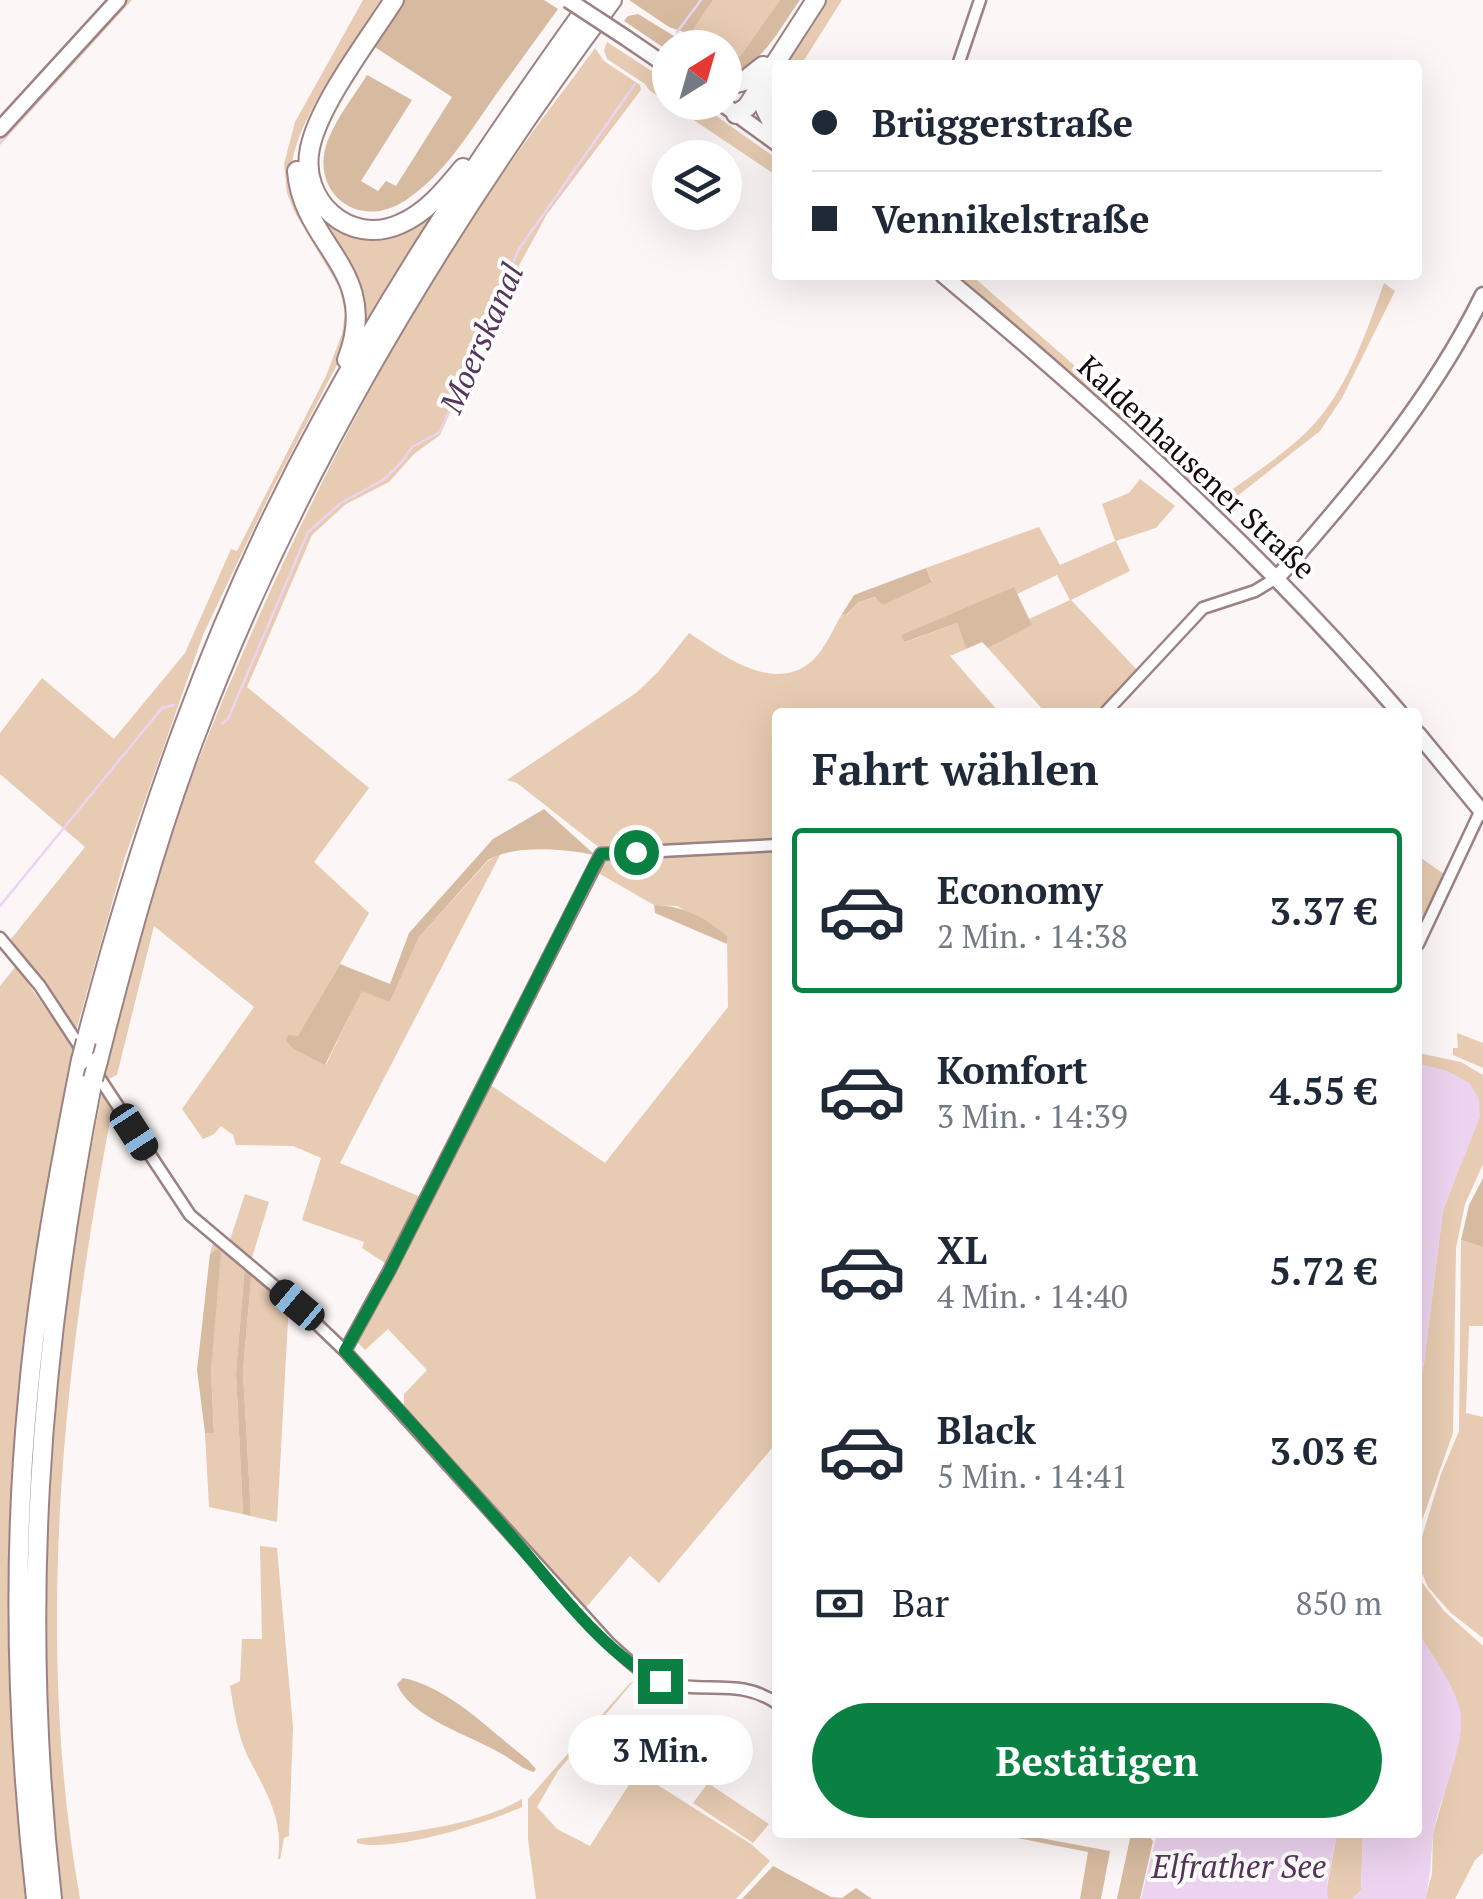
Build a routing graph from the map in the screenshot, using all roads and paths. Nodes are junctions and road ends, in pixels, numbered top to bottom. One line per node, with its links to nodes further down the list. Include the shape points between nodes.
1 (118, 0): 16 (main road)
2 (391, 0): 13 (highway, via 310,147 311,184 333,216 371,230 414,217); 20 (highway, via 311,124 299,157 302,196 350,282 357,314 354,342)
3 (568, 0): 8 (main road, bridge)
4 (592, 0): 13 (highway)
5 (612, 0): 29 (highway, via 457,224 282,536 193,742)
6 (812, 0): 10 (highway)
7 (980, 0): 9 (street)
8 (652, 56)
9 (960, 60)
10 (764, 72): 11 (highway); 12 (highway); 15 (highway)
11 (742, 82)
12 (742, 97)
13 (521, 100): 20 (highway, via 445,212)
14 (742, 118): 17 (main road)
15 (772, 122)
16 (0, 129)
17 (772, 140)
18 (949, 280): 21 (main road, Kaldenhausener Straße)
19 (1483, 294): 21 (main road, via 1402,429)
20 (322, 420): 29 (highway, via 234,600 179,735 141,842)
21 (1278, 577): 22 (street, via 1204,608); 23 (main road, Kaldenhausener Straße)
22 (1110, 708)
23 (1395, 708)
24 (1422, 739): 25 (main road)
25 (1482, 810): 27 (street)
26 (772, 845): 30 (street, via 601,854)
27 (1422, 936)
28 (0, 938): 30 (street, via 52,1002 190,1215)
29 (89, 1060): 32 (highway, via 56,1188 28,1397 20,1705); 33 (highway, via 57,1281 38,1492 36,1700)
30 (345, 1351): 31 (street, via 580,1614 639,1670 682,1686 752,1690)
31 (772, 1701)
32 (36, 1899)
33 (52, 1899)

